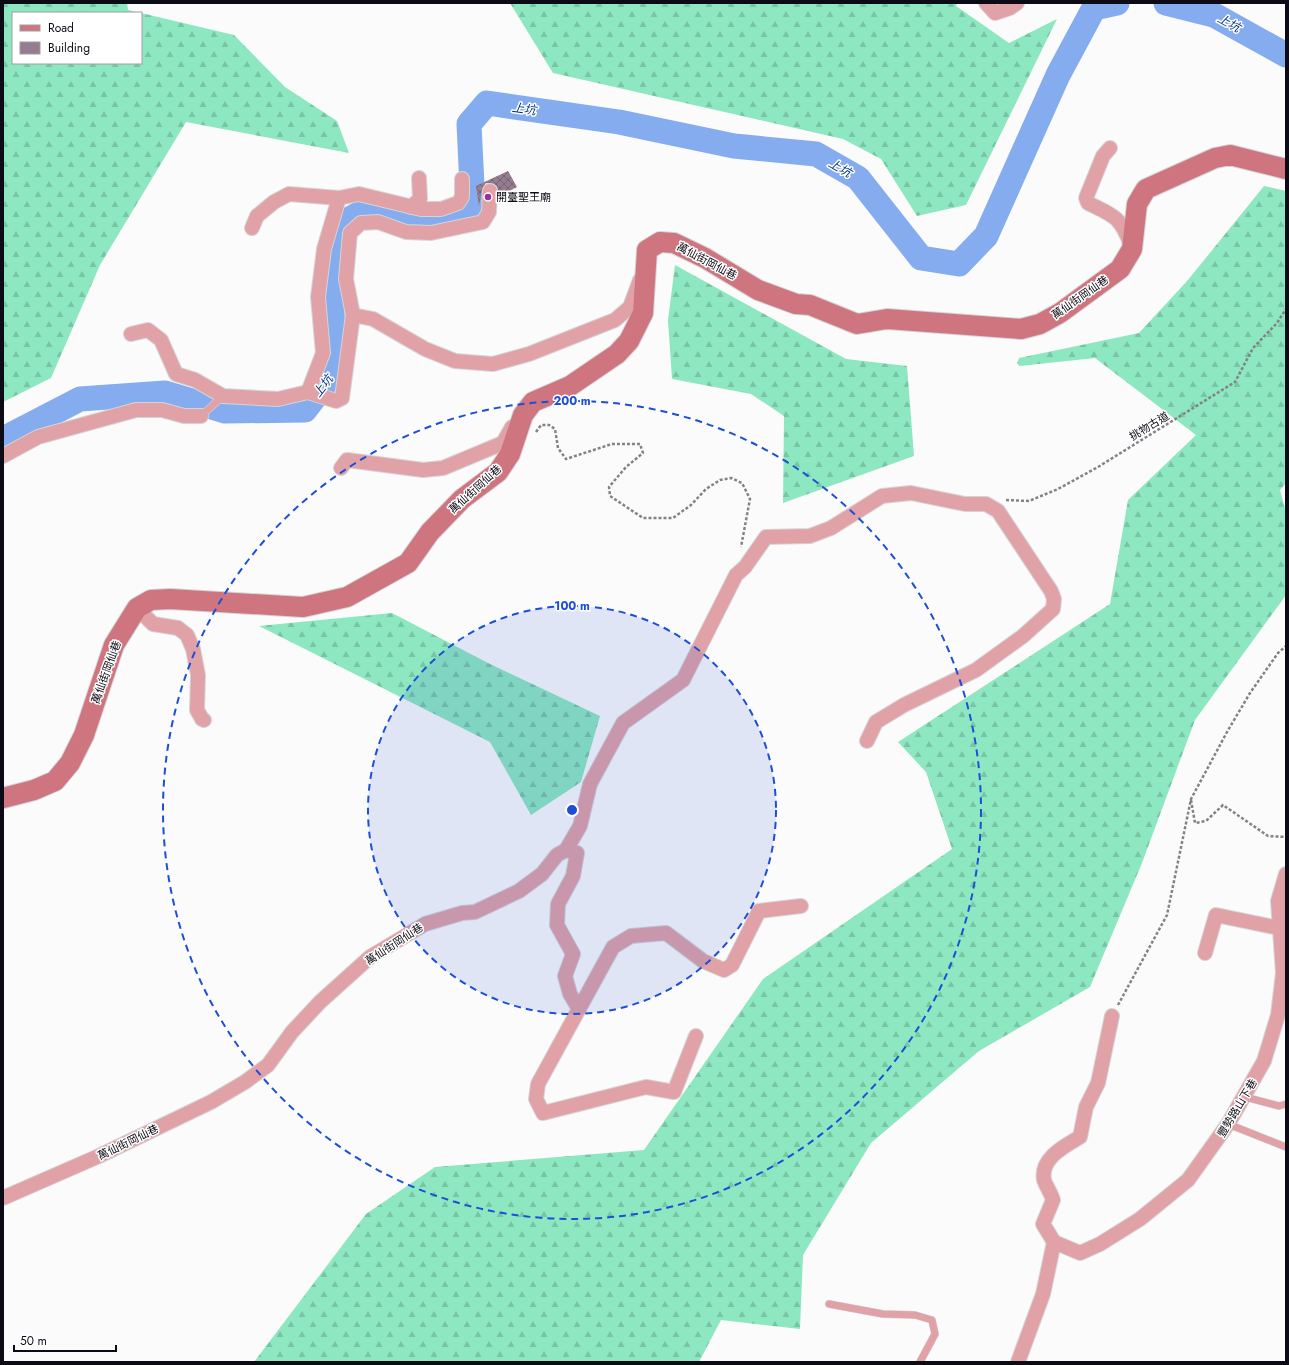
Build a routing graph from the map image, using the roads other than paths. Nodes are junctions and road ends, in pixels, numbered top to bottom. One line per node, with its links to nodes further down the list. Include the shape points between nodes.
1 (986, 3): 2 (street, via 994,13)
2 (1017, 3)
3 (1110, 148): 11 (street, via 1103,156 1086,198 1088,203 1114,216 1124,226)
4 (1286, 169): 11 (street, 萬仙街岡仙巷, via 1230,155 1214,158 1146,189 1137,204)
5 (419, 178): 9 (street, via 420,199)
6 (462, 179): 9 (street, via 462,197 458,203 441,209)
7 (490, 191): 13 (street, via 489,212 483,222 431,233 406,232 378,222 360,223 350,233 346,279)
8 (339, 198): 9 (street, via 359,194); 10 (street, via 289,194 256,216); 15 (street, via 324,250 318,297 322,353)
9 (411, 207)
10 (252, 228)
11 (1132, 249): 12 (street, 萬仙街岡仙巷, via 1120,269 1060,313 1040,324 1021,329 887,319 857,324 810,305 796,304 758,290 705,258 674,244 660,242 647,250)
12 (645, 267): 13 (street, via 630,307 615,320 529,354 493,364 455,362 425,349 373,319); 17 (street, 萬仙街岡仙巷, via 643,313 629,341 617,354 570,386 533,402)
13 (353, 315): 15 (street, via 342,398 336,401)
14 (131, 334): 16 (street, via 148,330 161,340 176,374 195,380)
15 (308, 392): 16 (street, via 278,399)
16 (223, 396): 18 (lane)
17 (523, 415): 20 (street, via 517,419 503,443 443,468 423,470 347,460); 21 (street, 萬仙街岡仙巷, via 510,454 498,472 462,499 430,532 408,563 347,598 303,607 170,599 151,600)
18 (201, 416): 19 (street, via 184,416 162,410 136,410 38,437)
19 (3, 456)
20 (341, 468)
21 (137, 608): 22 (street, via 153,624 178,628 187,635 193,649 198,675 197,710); 24 (street, 萬仙街岡仙巷, via 114,645 84,735 70,763 56,781)
22 (204, 720)
23 (867, 742): 25 (street, 萬仙街岡仙巷, via 876,722 904,705 976,670 1023,636 1053,610 1054,599 1051,591 998,510 986,504 965,504 912,493 882,496 831,528 810,536 766,537 745,567 736,575 683,680 623,723 590,784 580,826)
24 (3, 798)
25 (566, 850): 30 (street, via 577,853 574,876 558,904 557,926 573,954 566,976 570,994); 37 (street, 萬仙街岡仙巷, via 557,855 542,874 519,891 475,912 462,913 425,924 370,957 320,1002 292,1032 268,1065 245,1082 211,1102 99,1156)
26 (1286, 874): 28 (street, 豐勢路山下巷, via 1278,901)
27 (801, 906): 30 (street, via 760,911 732,965 724,970 703,961 666,934 631,936 613,947)
28 (1279, 928): 29 (street, via 1216,915); 33 (street, 豐勢路山下巷, via 1283,973 1278,1015 1264,1061)
29 (1205, 953)
30 (579, 1009): 32 (street, via 538,1084 536,1099 543,1113 646,1087 674,1092)
31 (1112, 1016): 38 (street, via 1098,1083 1086,1107 1080,1137 1049,1159 1045,1168 1044,1179 1054,1200 1043,1224)
32 (696, 1036)
33 (1245, 1097): 34 (lane, via 1279,1106); 35 (street, 豐勢路山下巷)
34 (1286, 1104)
35 (1228, 1124): 36 (lane); 38 (street, 豐勢路山下巷, via 1188,1180 1140,1219 1100,1244 1080,1253)
36 (1286, 1147)
37 (3, 1198)
38 (1054, 1242): 41 (street, via 1043,1294)
39 (829, 1304): 40 (lane, via 883,1314 915,1315 932,1320 935,1334)
40 (920, 1362)
41 (1018, 1362)

